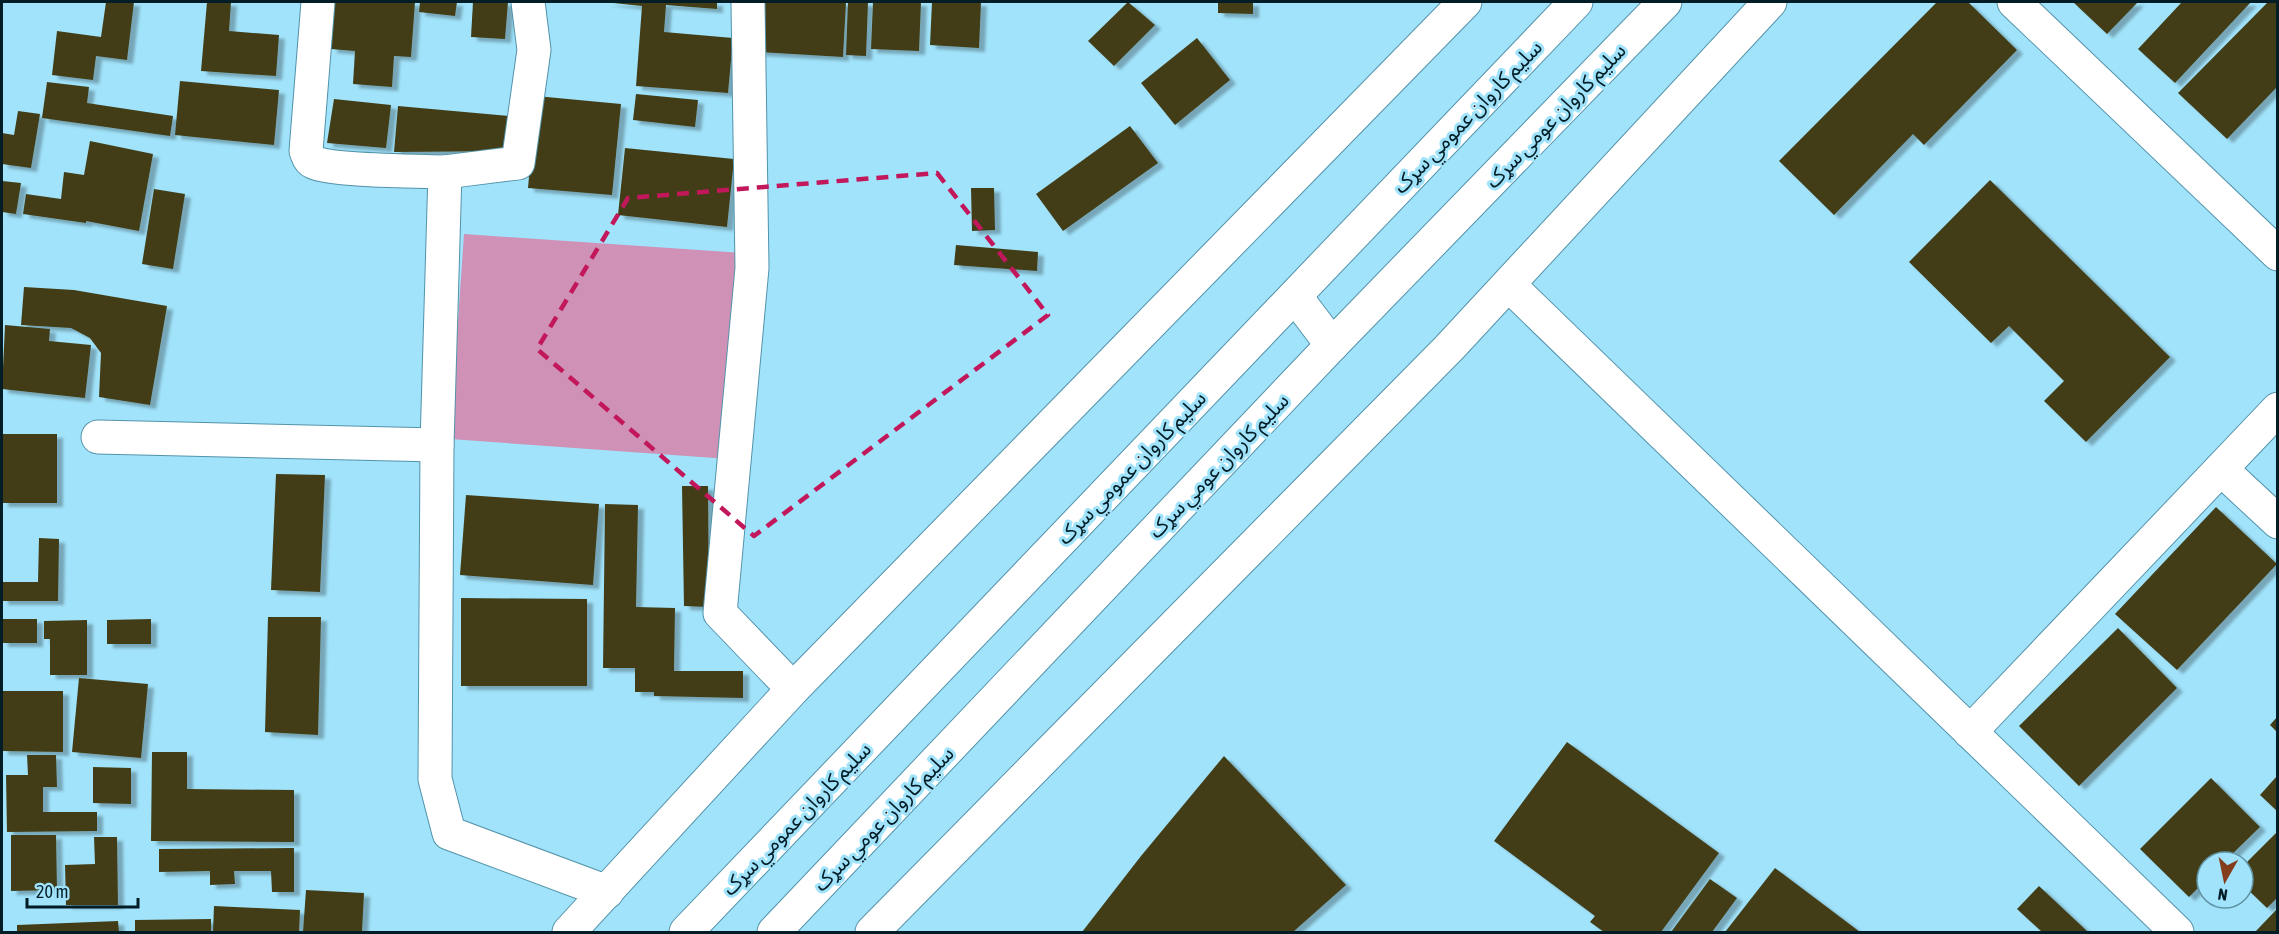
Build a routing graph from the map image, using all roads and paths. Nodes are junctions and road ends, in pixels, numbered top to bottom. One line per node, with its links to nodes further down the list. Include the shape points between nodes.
1 (318, 2): 9 (street, via 306,151 309,159 336,166)
2 (528, 2): 9 (street, via 534,50 518,163)
3 (747, 2): 19 (street, via 752,268 720,613)
4 (1465, 2): 19 (street)
5 (1576, 2): 12 (street, سلیم کاروان عمومي سړک)
6 (1665, 2): 13 (street, سلیم کاروان عومي سړک)
7 (1770, 2): 11 (street)
8 (2014, 2): 10 (street)
9 (445, 172): 16 (street)
10 (2277, 254)
11 (1509, 285): 20 (street); 22 (street)
12 (1295, 296): 13 (street); 24 (street, سلیم کاروان عمومي سړک)
13 (1332, 345): 25 (street, سلیم کاروان عومي سړک)
14 (2277, 409): 17 (street)
15 (98, 437): 16 (street)
16 (437, 445): 21 (street, via 435,779 449,833)
17 (2221, 469): 18 (street); 20 (street)
18 (2277, 522)
19 (793, 689): 21 (street)
20 (1970, 732): 26 (street)
21 (607, 892): 23 (street)
22 (882, 929)
23 (569, 933)
24 (687, 933)
25 (774, 933)
26 (2177, 933)

